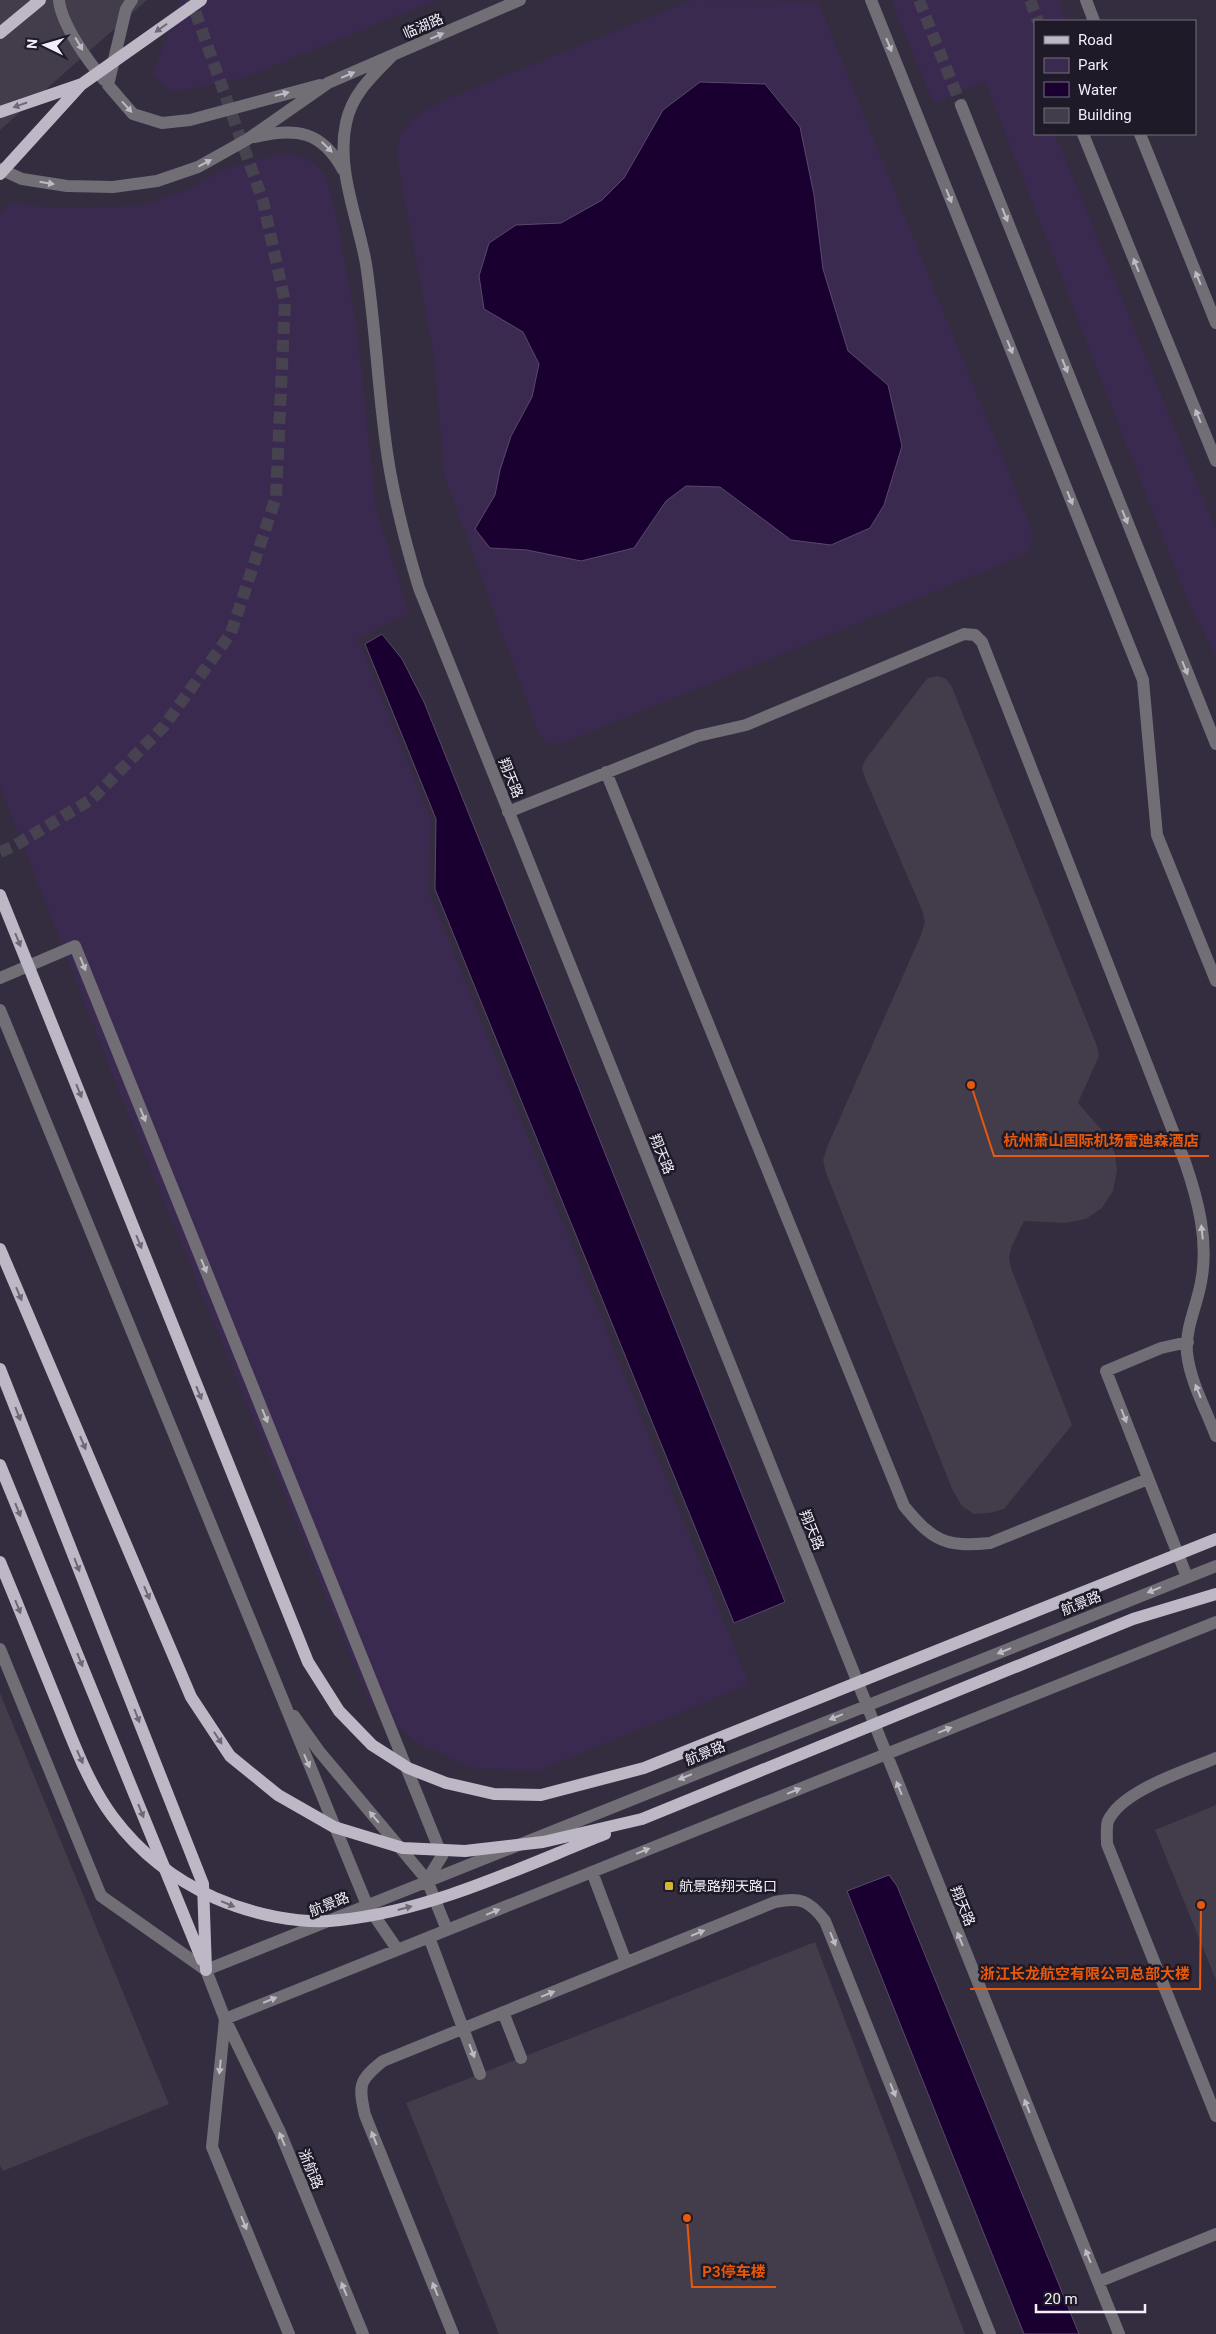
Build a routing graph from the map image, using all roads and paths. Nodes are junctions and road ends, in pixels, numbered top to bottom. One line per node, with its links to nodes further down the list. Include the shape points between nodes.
1 (40, 0): 9 (main road)
2 (59, 0): 13 (street, one-way to 13, via 60,10 81,48)
3 (132, 0): 13 (street, via 126,9)
4 (201, 0): 12 (main road, one-way to 12, bridge)
5 (520, 0): 10 (street, 临湖路, one-way to 5)
6 (871, 0): 29 (street, one-way to 29, via 1143,680 1156,835)
7 (1086, 0): 8 (street)
8 (1094, 20)
9 (0, 33)
10 (392, 56): 11 (street, 临湖路, one-way to 10); 21 (street, via 369,78 353,101 346,123)
11 (328, 83): 13 (street, one-way to 11, via 133,114 162,123 190,120); 18 (street)
12 (82, 84): 15 (main road, one-way to 15, bridge); 20 (main road, bridge)
13 (108, 85)
14 (961, 105): 24 (street, one-way to 24)
15 (0, 112)
16 (1083, 135): 23 (street, one-way to 16)
17 (1140, 135): 22 (street, one-way to 17)
18 (248, 139): 19 (street, one-way to 18, via 22,179 66,186 113,187 157,181 198,167); 21 (street, one-way to 21, via 278,132 301,133 320,140 335,154)
19 (0, 169)
20 (0, 174)
21 (346, 174): 26 (street, 翔天路, via 365,261 388,458 399,521 419,588)
22 (1216, 323)
23 (1216, 461)
24 (1216, 744)
25 (606, 772): 26 (street); 32 (street, one-way to 25, via 1188,1330 1202,1281 1204,1245 1200,1212 1185,1162 982,642 975,635 964,634 746,725 698,736); 36 (street, via 904,1506 923,1529 940,1540 966,1546 990,1543)
26 (508, 812): 45 (street, 翔天路)
27 (0, 895): 37 (main road, one-way to 37, bridge, via 308,1662 339,1711 372,1745 408,1768 446,1783 494,1794 541,1795 644,1768)
28 (0, 978): 50 (street, one-way to 50, via 75,946 442,1856)
29 (1216, 981)
30 (0, 1010): 44 (street)
31 (0, 1249): 48 (main road, one-way to 48, bridge, via 191,1697 230,1756 278,1795 334,1826 403,1848 464,1851 533,1843)
32 (1188, 1342): 34 (street, one-way to 32, via 1191,1374); 36 (street, one-way to 36, via 1161,1348 1106,1371)
33 (0, 1369): 56 (main road, one-way to 56, via 203,1884)
34 (1216, 1436)
35 (0, 1465): 56 (main road, one-way to 56)
36 (1148, 1479): 40 (street)
37 (1216, 1539)
38 (0, 1562): 48 (main road, one-way to 48, bridge, via 81,1762 112,1817 145,1855 192,1888 236,1907 283,1918 338,1921 399,1910 459,1893)
39 (1216, 1566): 40 (street, 航景路)
40 (1187, 1578): 45 (street, 航景路, one-way to 45)
41 (1216, 1594): 48 (main road, bridge, via 1133,1619)
42 (1216, 1622): 46 (street, one-way to 42)
43 (0, 1649): 56 (street, via 101,1896)
44 (282, 1700): 50 (street, one-way to 44, via 319,1750); 51 (street, one-way to 51)
45 (866, 1705): 46 (street, 翔天路); 50 (street, 航景路, one-way to 50)
46 (885, 1754): 49 (street, one-way to 46); 64 (street, 翔天路, one-way to 46)
47 (1216, 1758): 62 (street, via 1140,1791 1120,1804 1108,1822 1107,1844)
48 (642, 1819)
49 (592, 1872): 52 (street, one-way to 49); 55 (street)
50 (427, 1880): 51 (street, 航景路); 52 (street)
51 (367, 1905): 54 (street); 56 (street, 航景路)
52 (447, 1930): 53 (street)
53 (428, 1937): 54 (street); 59 (street)
54 (397, 1949): 58 (street, one-way to 54)
55 (626, 1962): 57 (street, one-way to 55); 68 (street, one-way to 68, via 775,1902 793,1898 813,1905 825,1920)
56 (206, 1970): 58 (street, 浙航路)
57 (502, 2012): 59 (street); 60 (street)
58 (225, 2018): 65 (street, 浙航路, one-way to 65, via 212,2148); 66 (street, 浙航路, one-way to 58, via 280,2132)
59 (463, 2028): 61 (street, one-way to 61); 67 (street, one-way to 59, via 365,2115 360,2095 366,2074 382,2061)
60 (521, 2058)
61 (480, 2074)
62 (1216, 2116)
63 (1216, 2234): 64 (street)
64 (1098, 2282): 69 (street, 翔天路)
65 (289, 2334)
66 (362, 2334)
67 (453, 2334)
68 (990, 2334)
69 (1119, 2334)

